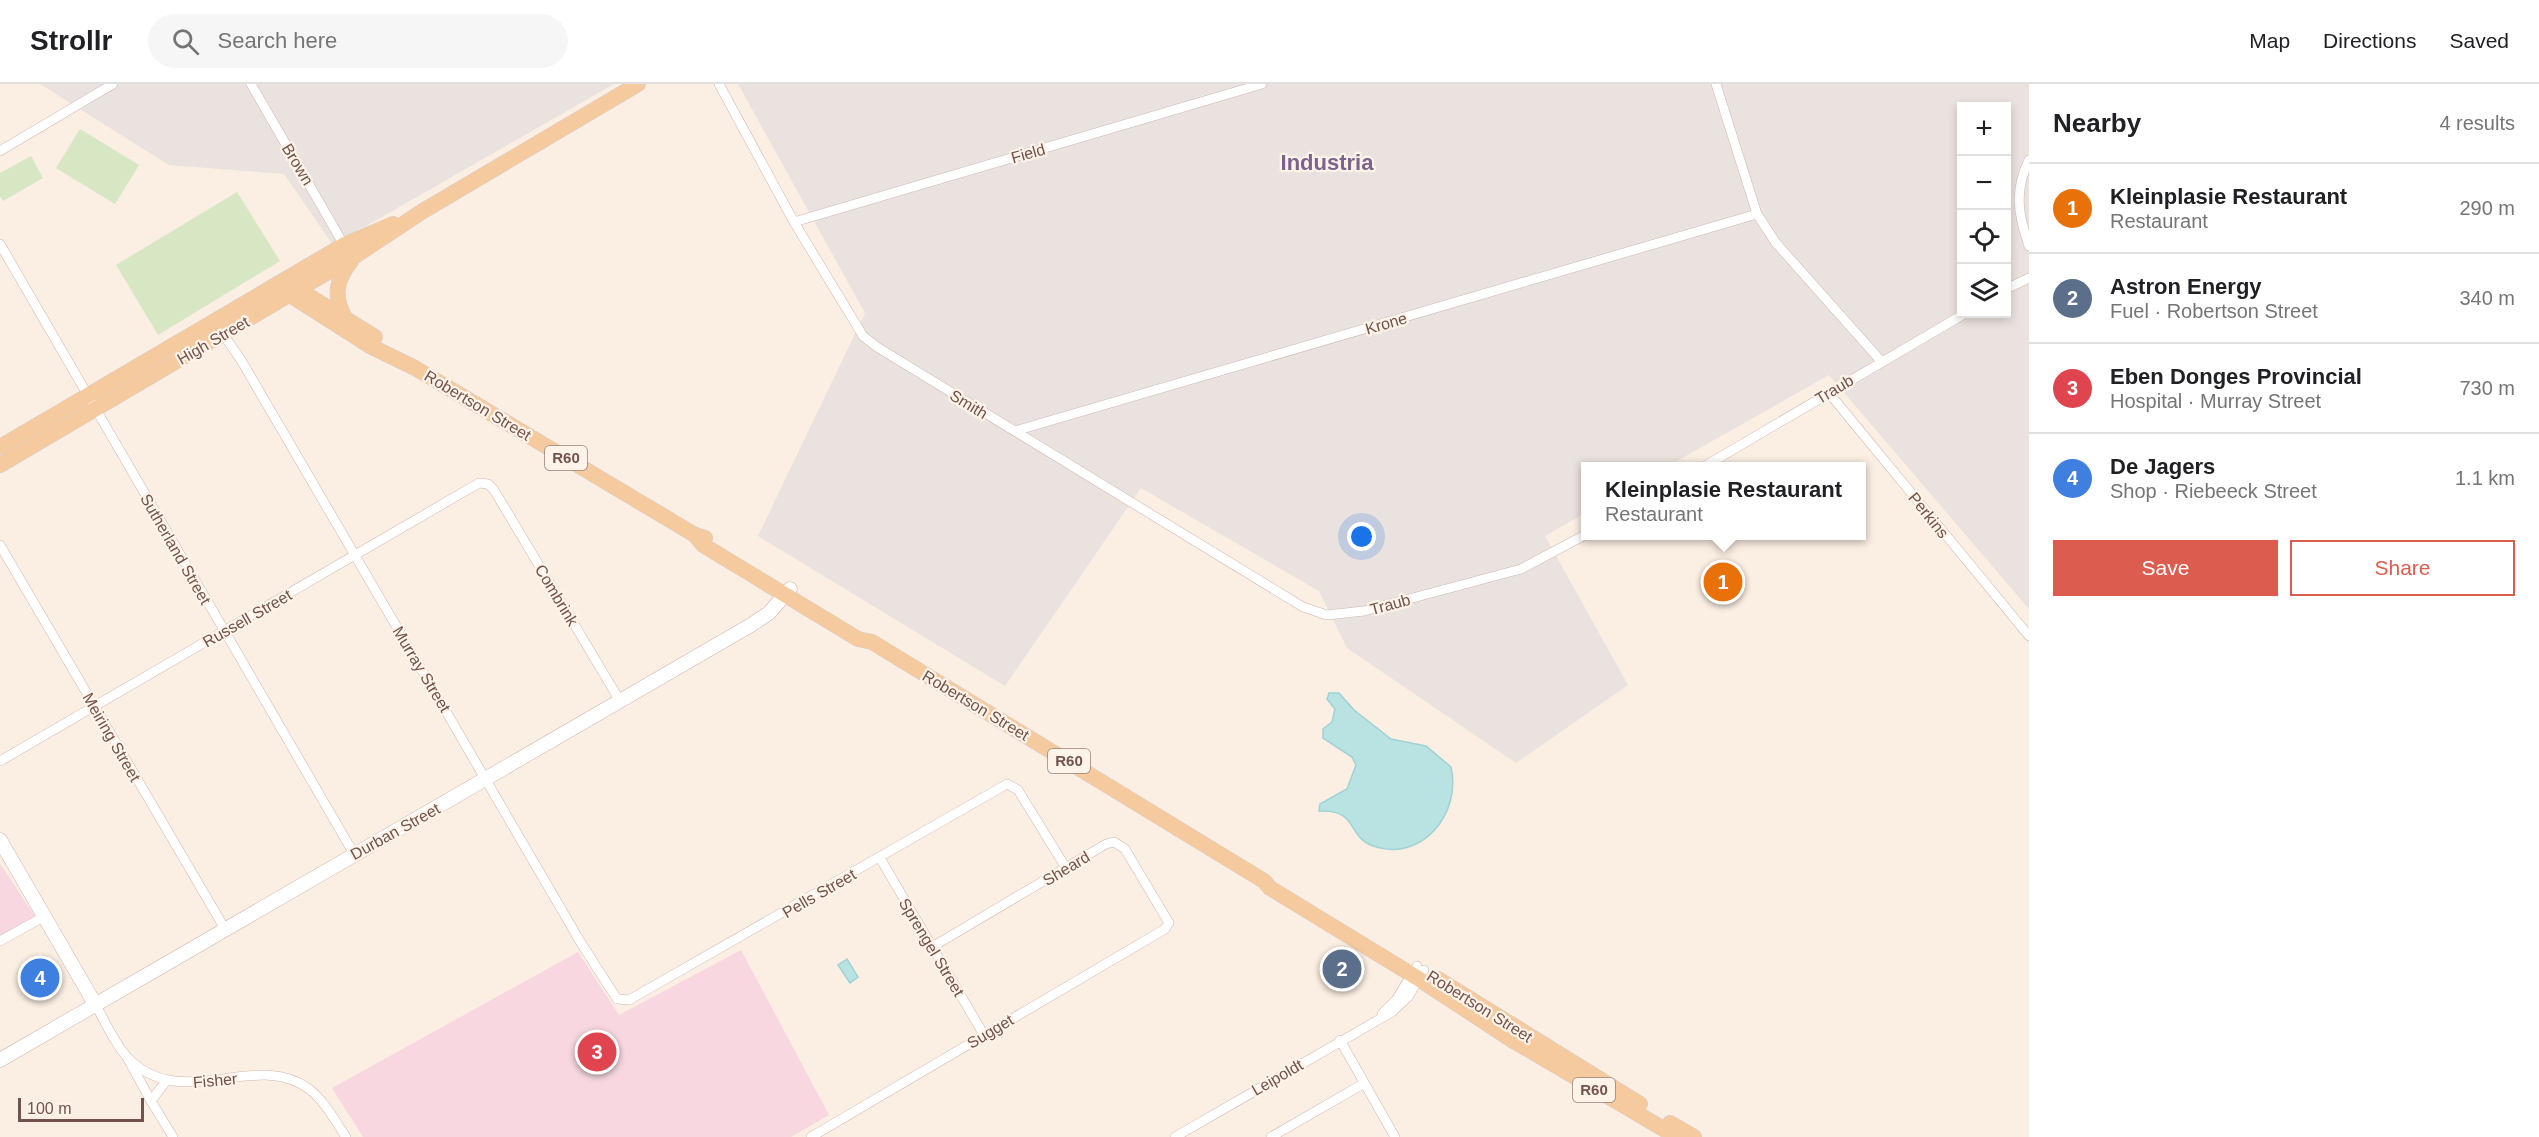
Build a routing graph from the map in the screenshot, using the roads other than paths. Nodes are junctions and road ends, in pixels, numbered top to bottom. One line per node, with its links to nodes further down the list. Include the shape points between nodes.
1 (113, 84): 7 (street)
2 (250, 84): 13 (street, Brown)
3 (638, 84): 13 (main road, High Street)
4 (719, 84): 10 (street, Smith)
5 (1262, 84): 10 (street, Field)
6 (1716, 84): 9 (street)
7 (0, 151)
8 (2029, 160): 12 (street, via 2018,188 2018,203)
9 (1757, 214): 20 (street, via 1776,243); 24 (street, Krone)
10 (794, 222): 24 (street, Smith, via 863,336)
11 (0, 244): 23 (street, Sutherland Street)
12 (2029, 246)
13 (350, 251): 16 (main road, High Street); 17 (main road, via 337,287 338,304)
14 (2029, 278): 15 (street)
15 (2011, 287)
16 (288, 288): 17 (main road, Robertson Street / R60); 19 (main road, High Street); 21 (main road, Robertson Street / R60, via 370,346); 23 (main road, High Street)
17 (345, 318): 21 (main road, Robertson Street / R60)
18 (1957, 318): 20 (street, Traub)
19 (223, 334): 23 (main road, High Street); 31 (street, Murray Street, via 242,360)
20 (1881, 361): 22 (street, Traub)
21 (415, 368): 32 (main road, Robertson Street / R60, via 695,535 703,545)
22 (1829, 393): 26 (street, Traub); 35 (street, Perkins)
23 (92, 401): 25 (main road, High Street); 27 (main road, High Street); 34 (street, Sutherland Street)
24 (1015, 432): 33 (street, Smith, via 1303,607)
25 (0, 447)
26 (1712, 462)
27 (0, 465)
28 (494, 490): 31 (street, Russell Street, via 484,483 472,485); 36 (street, Combrink)
29 (1581, 537): 33 (street, Traub, via 1521,569 1364,611)
30 (0, 545): 37 (street, Meiring Street)
31 (354, 555): 34 (street, Russell Street); 39 (street, Murray Street)
32 (787, 592): 36 (street, Durban Street, via 751,626); 49 (main road, Robertson Street / R60, via 1270,888)
33 (1327, 615)
34 (224, 632): 37 (street, Russell Street); 41 (street, Sutherland Street)
35 (2029, 636)
36 (620, 701): 39 (street, Durban Street)
37 (94, 706): 38 (street, Russell Street); 46 (street, Meiring Street)
38 (0, 761)
39 (487, 779): 41 (street, Durban Street); 50 (street, Murray Street, via 610,992)
40 (0, 840): 44 (street)
41 (354, 854): 46 (street, Durban Street)
42 (880, 858): 43 (street, Pells Street, via 1005,785 1013,785); 48 (street, Sprengel Street); 50 (street, Pells Street, via 696,964)
43 (1066, 868): 45 (street, Sheard, via 1106,844 1119,844); 48 (street, Sheard)
44 (45, 916): 47 (street); 51 (street)
45 (1169, 925): 52 (street, Sugget)
46 (225, 929): 51 (street, Durban Street)
47 (0, 941)
48 (932, 947): 52 (street, Sprengel Street)
49 (1418, 972): 53 (street, Leipoldt, via 1380,1016); 65 (main road, Robertson Street / R60, via 1521,1046); 66 (main road, Robertson Street / R60)
50 (623, 1001)
51 (95, 1004): 54 (street, Fisher); 55 (street, Durban Street)
52 (984, 1035): 61 (street, Sugget)
53 (1340, 1040): 57 (street); 62 (street, Leipoldt)
54 (128, 1058): 56 (street, Fisher); 58 (street)
55 (0, 1060)
56 (166, 1081): 58 (street); 60 (street, Fisher, via 198,1083 278,1075 293,1080 319,1099)
57 (1363, 1084): 63 (street); 64 (street)
58 (151, 1101): 59 (street)
59 (173, 1137)
60 (346, 1137)
61 (811, 1137)
62 (1174, 1137)
63 (1271, 1137)
64 (1395, 1137)
65 (1677, 1137)
66 (1694, 1137)

